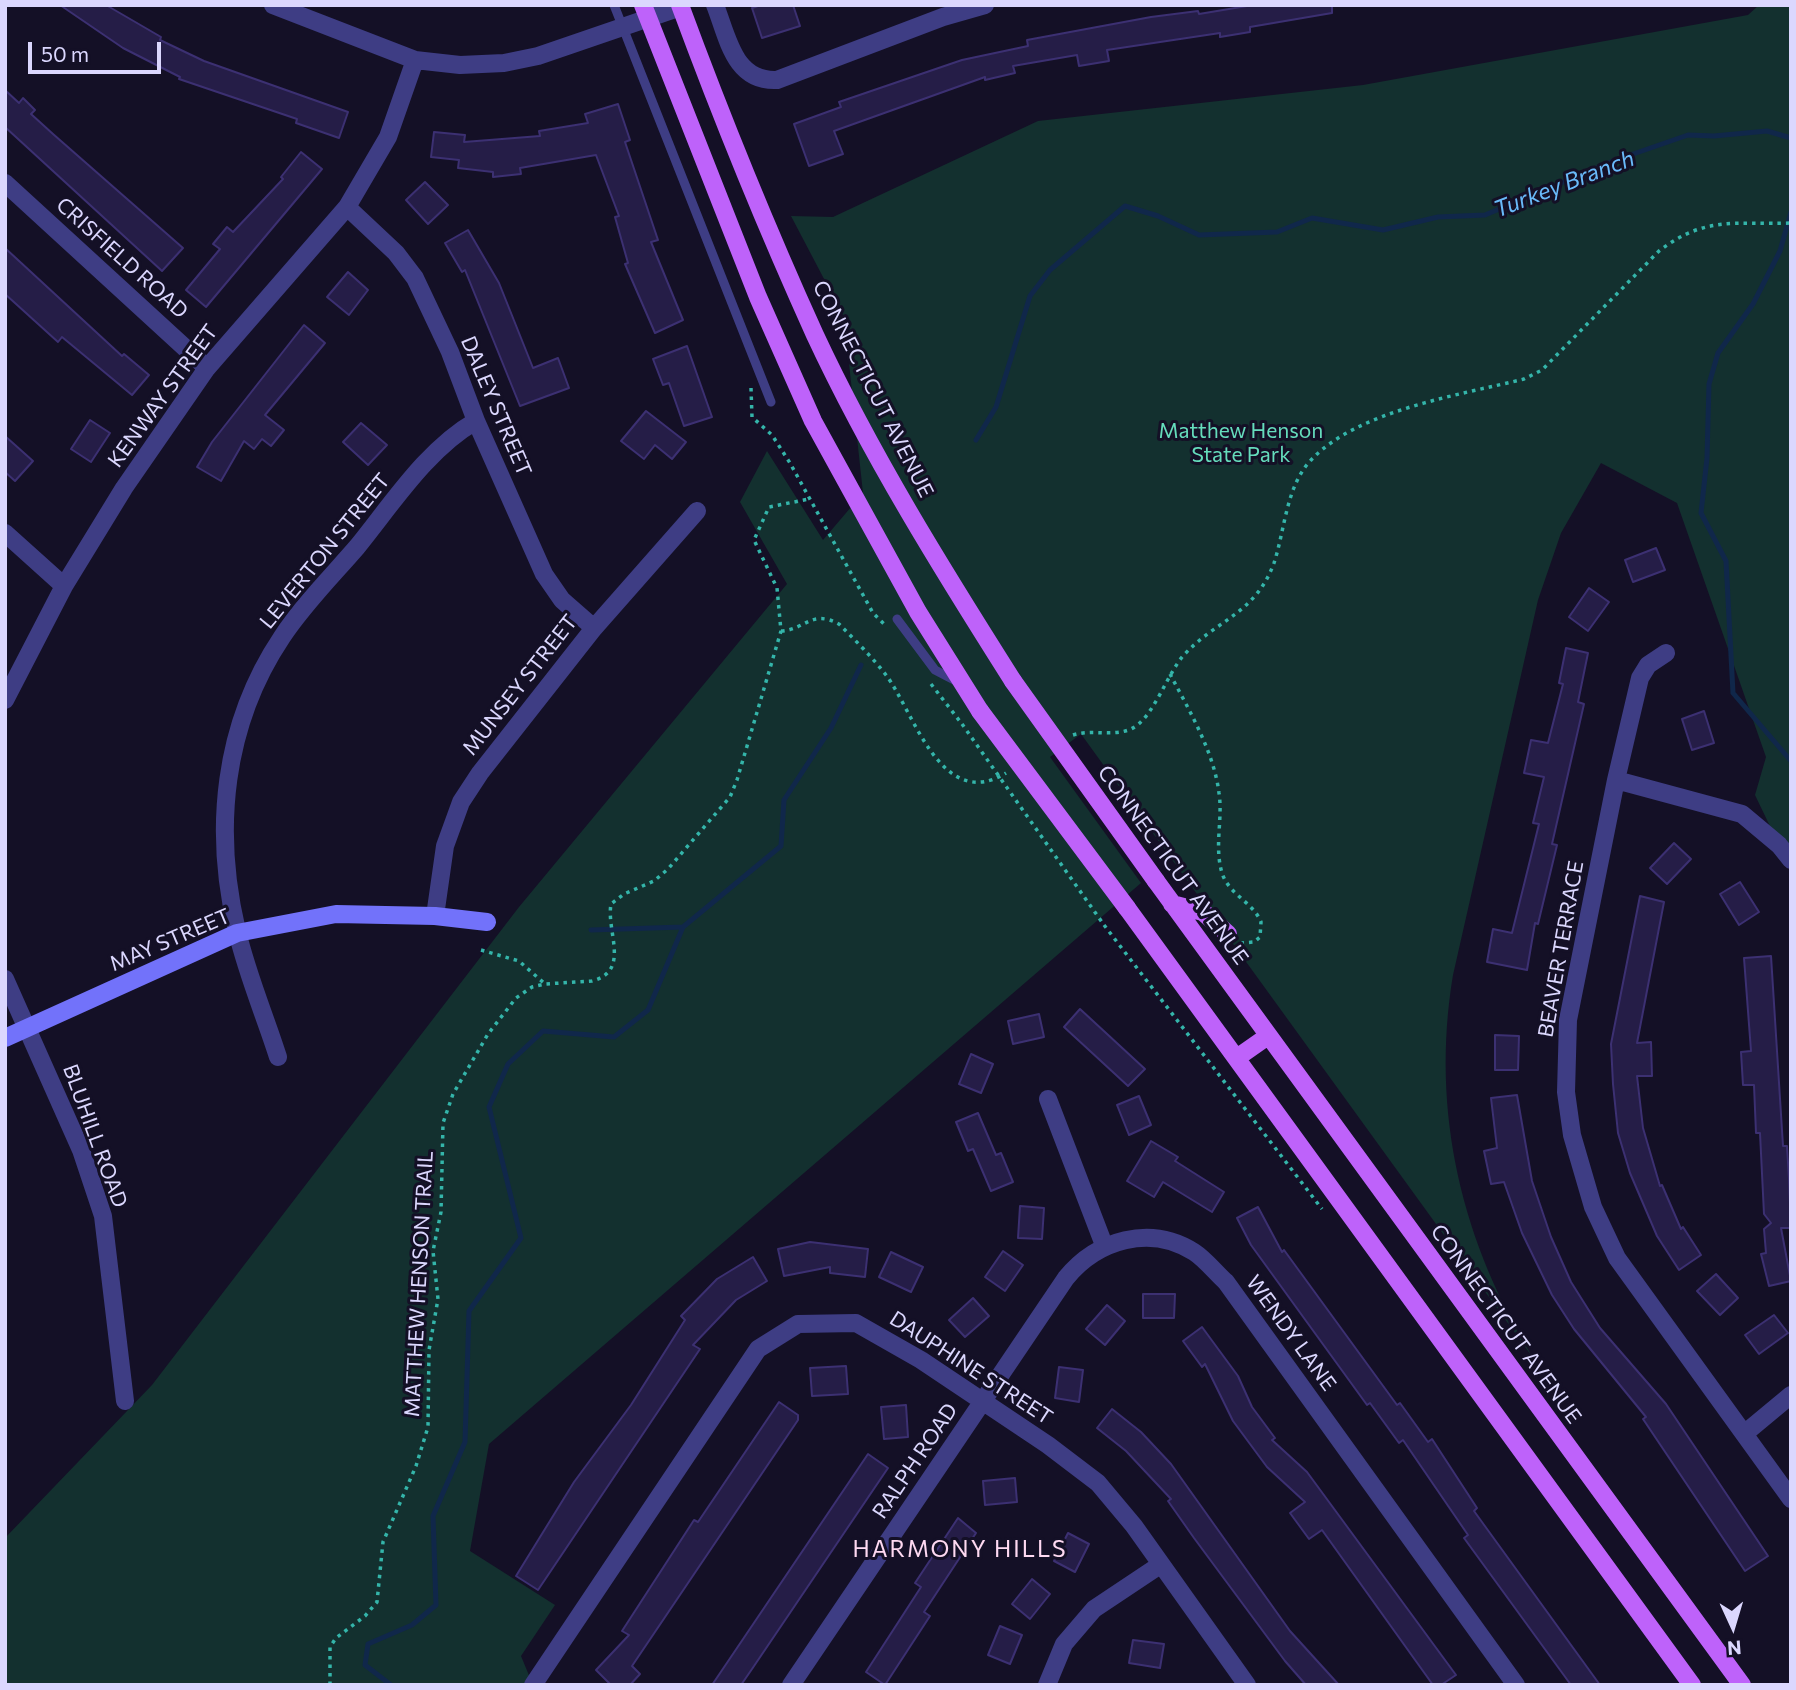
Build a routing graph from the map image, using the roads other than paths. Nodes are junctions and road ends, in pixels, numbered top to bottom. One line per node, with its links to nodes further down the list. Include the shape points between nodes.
1 (274, 5): 8 (street)
2 (614, 5): 7 (lane)
3 (715, 5): 4 (street, via 738,64 752,76 777,80)
4 (985, 5)
5 (680, 6): 6 (street); 24 (main road, CONNECTICUT AVENUE, bridge, via 815,335 867,436 1013,681)
6 (645, 11): 7 (street); 20 (main road, via 758,297 813,421 918,612)
7 (622, 26): 8 (street, via 504,63); 12 (lane)
8 (415, 60): 10 (street, KENWAY STREET, via 388,137)
9 (5, 183): 11 (street, CRISFIELD ROAD)
10 (347, 207): 11 (street, KENWAY STREET); 13 (street, DALEY STREET, via 396,253 415,278)
11 (207, 368): 16 (street, KENWAY STREET, via 124,488)
12 (771, 402)
13 (476, 421): 18 (street, DALEY STREET, via 544,575 562,600); 27 (street, LEVERTON STREET, via 449,439 423,467 283,635 261,673 235,733 224,799 226,873)
14 (696, 511): 18 (street, MUNSEY STREET)
15 (5, 533): 16 (street)
16 (64, 586): 21 (street, KENWAY STREET)
17 (897, 619): 20 (lane, via 935,670)
18 (594, 628): 25 (street, MUNSEY STREET, via 461,802 444,846)
19 (1666, 653): 22 (street, BEAVER TERRACE, via 1648,665 1640,678)
20 (964, 685): 34 (main road, bridge)
21 (5, 700)
22 (1616, 780): 23 (street, via 1742,814); 40 (street, BEAVER TERRACE, via 1568,1020 1566,1092 1572,1135 1593,1207 1618,1258)
23 (1791, 860)
24 (1172, 904): 28 (main road, via 1203,912); 31 (main road, CONNECTICUT AVENUE)
25 (435, 916): 26 (street, MAY STREET); 27 (street, MAY STREET, via 336,914)
26 (486, 922)
27 (237, 933): 30 (street, MAY STREET); 33 (street, LEVERTON STREET)
28 (1228, 934)
29 (5, 979): 30 (street, BLUHILL ROAD)
30 (28, 1027): 32 (street, MAY STREET); 38 (street, BLUHILL ROAD, via 81,1150 103,1216)
31 (1268, 1036): 34 (main road); 49 (main road, CONNECTICUT AVENUE)
32 (5, 1038)
33 (278, 1057)
34 (1238, 1057): 48 (main road)
35 (1048, 1099): 36 (street)
36 (1104, 1245): 39 (street, WENDY LANE, via 1066,1278); 47 (street, WENDY LANE, via 1135,1238 1167,1241 1194,1252 1226,1282)
37 (1791, 1395): 40 (street)
38 (125, 1401)
39 (982, 1402): 42 (street, DAUPHINE STREET, via 1098,1483); 43 (street, DAUPHINE STREET, via 856,1323 798,1324 758,1349); 44 (street, RALPH ROAD)
40 (1744, 1434): 41 (street, BEAVER TERRACE)
41 (1791, 1499)
42 (1160, 1565): 45 (street, via 1094,1609 1064,1644); 46 (street, DAUPHINE STREET)
43 (535, 1684)
44 (791, 1685)
45 (1047, 1685)
46 (1247, 1685)
47 (1516, 1685)
48 (1692, 1685)
49 (1742, 1685)

